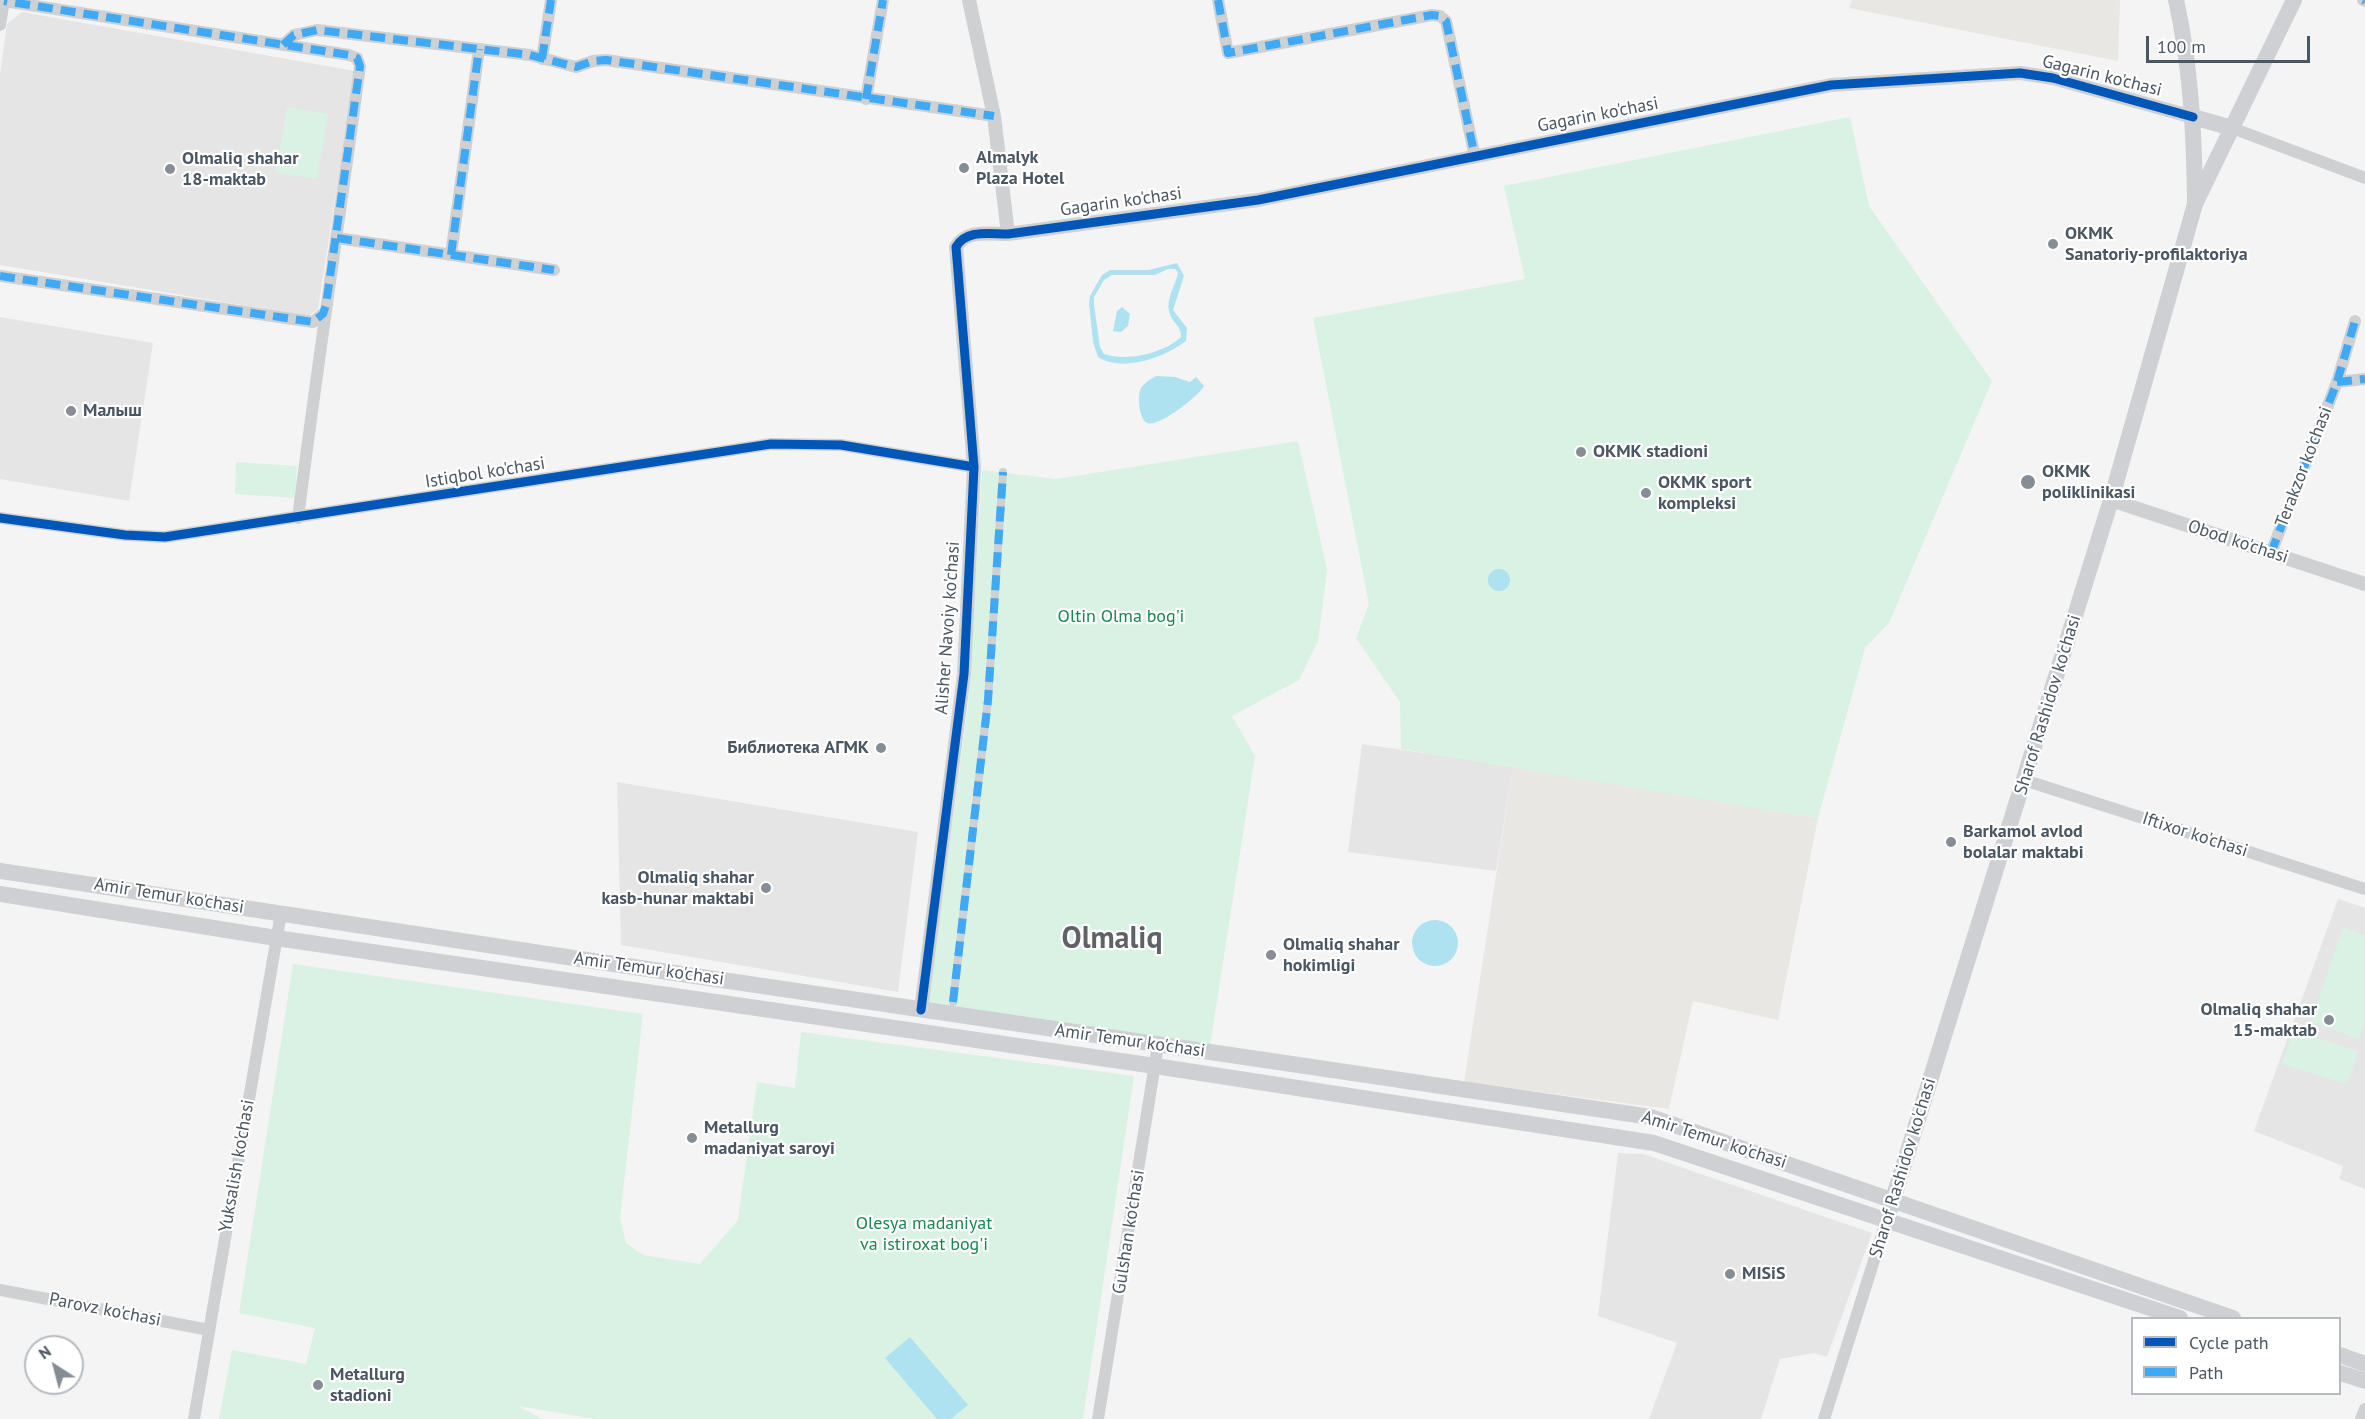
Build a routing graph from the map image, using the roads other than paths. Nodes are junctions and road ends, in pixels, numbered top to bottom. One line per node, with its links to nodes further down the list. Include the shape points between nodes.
1 (4, 0): 8 (street); 9 (street)
2 (551, 0): 11 (street)
3 (883, 0): 12 (street)
4 (969, 0): 13 (street)
5 (1218, 0): 16 (street, via 1228,53 1440,16 1446,21)
6 (2176, 0): 14 (main road, via 2187,51)
7 (2294, 0): 15 (main road, Sharof Rashidov ko'chasi)
8 (0, 25)
9 (283, 45): 10 (street, via 294,35 317,30); 20 (street, via 349,55 357,58 360,66)
10 (479, 49): 11 (street); 22 (street)
11 (542, 59): 12 (street, via 576,67 606,60)
12 (866, 99): 13 (street)
13 (994, 116): 19 (street)
14 (2193, 117): 15 (main road); 16 (street, Gagarin ko'chasi, via 2053,78 2020,73 1928,78 1831,85); 18 (main road)
15 (2232, 128): 17 (street); 18 (main road, Sharof Rashidov ko'chasi)
16 (1475, 157): 19 (street, Gagarin ko'chasi, via 1258,200)
17 (2365, 177)
18 (2195, 204): 31 (main road, Sharof Rashidov ko'chasi)
19 (1008, 234): 21 (street, Gagarin ko'chasi, via 967,235)
20 (337, 238): 22 (street); 25 (street)
21 (956, 247): 29 (street, Alisher Navoiy ko'chasi)
22 (451, 255): 23 (street)
23 (554, 270)
24 (0, 276): 25 (street, via 313,322)
25 (323, 314): 33 (street)
26 (2355, 321): 28 (street, Terakzor ko'chasi)
27 (2365, 379): 28 (street)
28 (2337, 382): 34 (street, Terakzor ko'chasi)
29 (974, 467): 33 (street, Istiqbol ko'chasi, via 841,445 771,444); 46 (street, Alisher Navoiy ko'chasi, via 964,674)
30 (1004, 472): 45 (street, via 988,700)
31 (2111, 500): 34 (street, Obod ko'chasi); 36 (main road, Sharof Rashidov ko'chasi)
32 (0, 518): 33 (street, Istiqbol ko'chasi, via 165,537)
33 (297, 518)
34 (2271, 553): 35 (street, Obod ko'chasi)
35 (2365, 584)
36 (2024, 780): 38 (street, Iftixor ko'chasi); 50 (main road, Sharof Rashidov ko'chasi)
37 (0, 870): 40 (main road, Amir Temur ko'chasi)
38 (2365, 889)
39 (0, 894): 41 (main road, Amir Temur ko'chasi)
40 (281, 913): 41 (street, Yuksalish ko'chasi); 42 (main road, Amir Temur ko'chasi)
41 (276, 938): 43 (main road, Amir Temur ko'chasi); 55 (street, Yuksalish ko'chasi)
42 (600, 962): 43 (main road); 44 (main road, Amir Temur ko'chasi)
43 (602, 985): 47 (main road, Amir Temur ko'chasi)
44 (808, 992): 46 (main road, Amir Temur ko'chasi); 47 (main road)
45 (952, 1002)
46 (921, 1010): 48 (main road, Amir Temur ko'chasi)
47 (804, 1015): 49 (main road, Amir Temur ko'chasi)
48 (1158, 1045): 49 (street, Gulshan ko'chasi); 50 (main road, Amir Temur ko'chasi, via 1651,1117)
49 (1155, 1066): 51 (main road, Amir Temur ko'chasi, via 1654,1143); 62 (street, Gulshan ko'chasi)
50 (1893, 1201): 51 (main road, Sharof Rashidov ko'chasi); 54 (main road, Amir Temur ko'chasi)
51 (1887, 1219): 53 (main road, Amir Temur ko'chasi); 63 (street, Sharof Rashidov ko'chasi)
52 (0, 1290): 55 (street, Parovz ko'chasi)
53 (2177, 1317)
54 (2230, 1317)
55 (209, 1330): 61 (street, Yuksalish ko'chasi)
56 (2341, 1355): 57 (main road)
57 (2365, 1364)
58 (2341, 1372): 59 (main road)
59 (2365, 1381)
60 (2365, 1409): 64 (street)
61 (194, 1419)
62 (1098, 1419)
63 (1824, 1419)
64 (2361, 1419)

